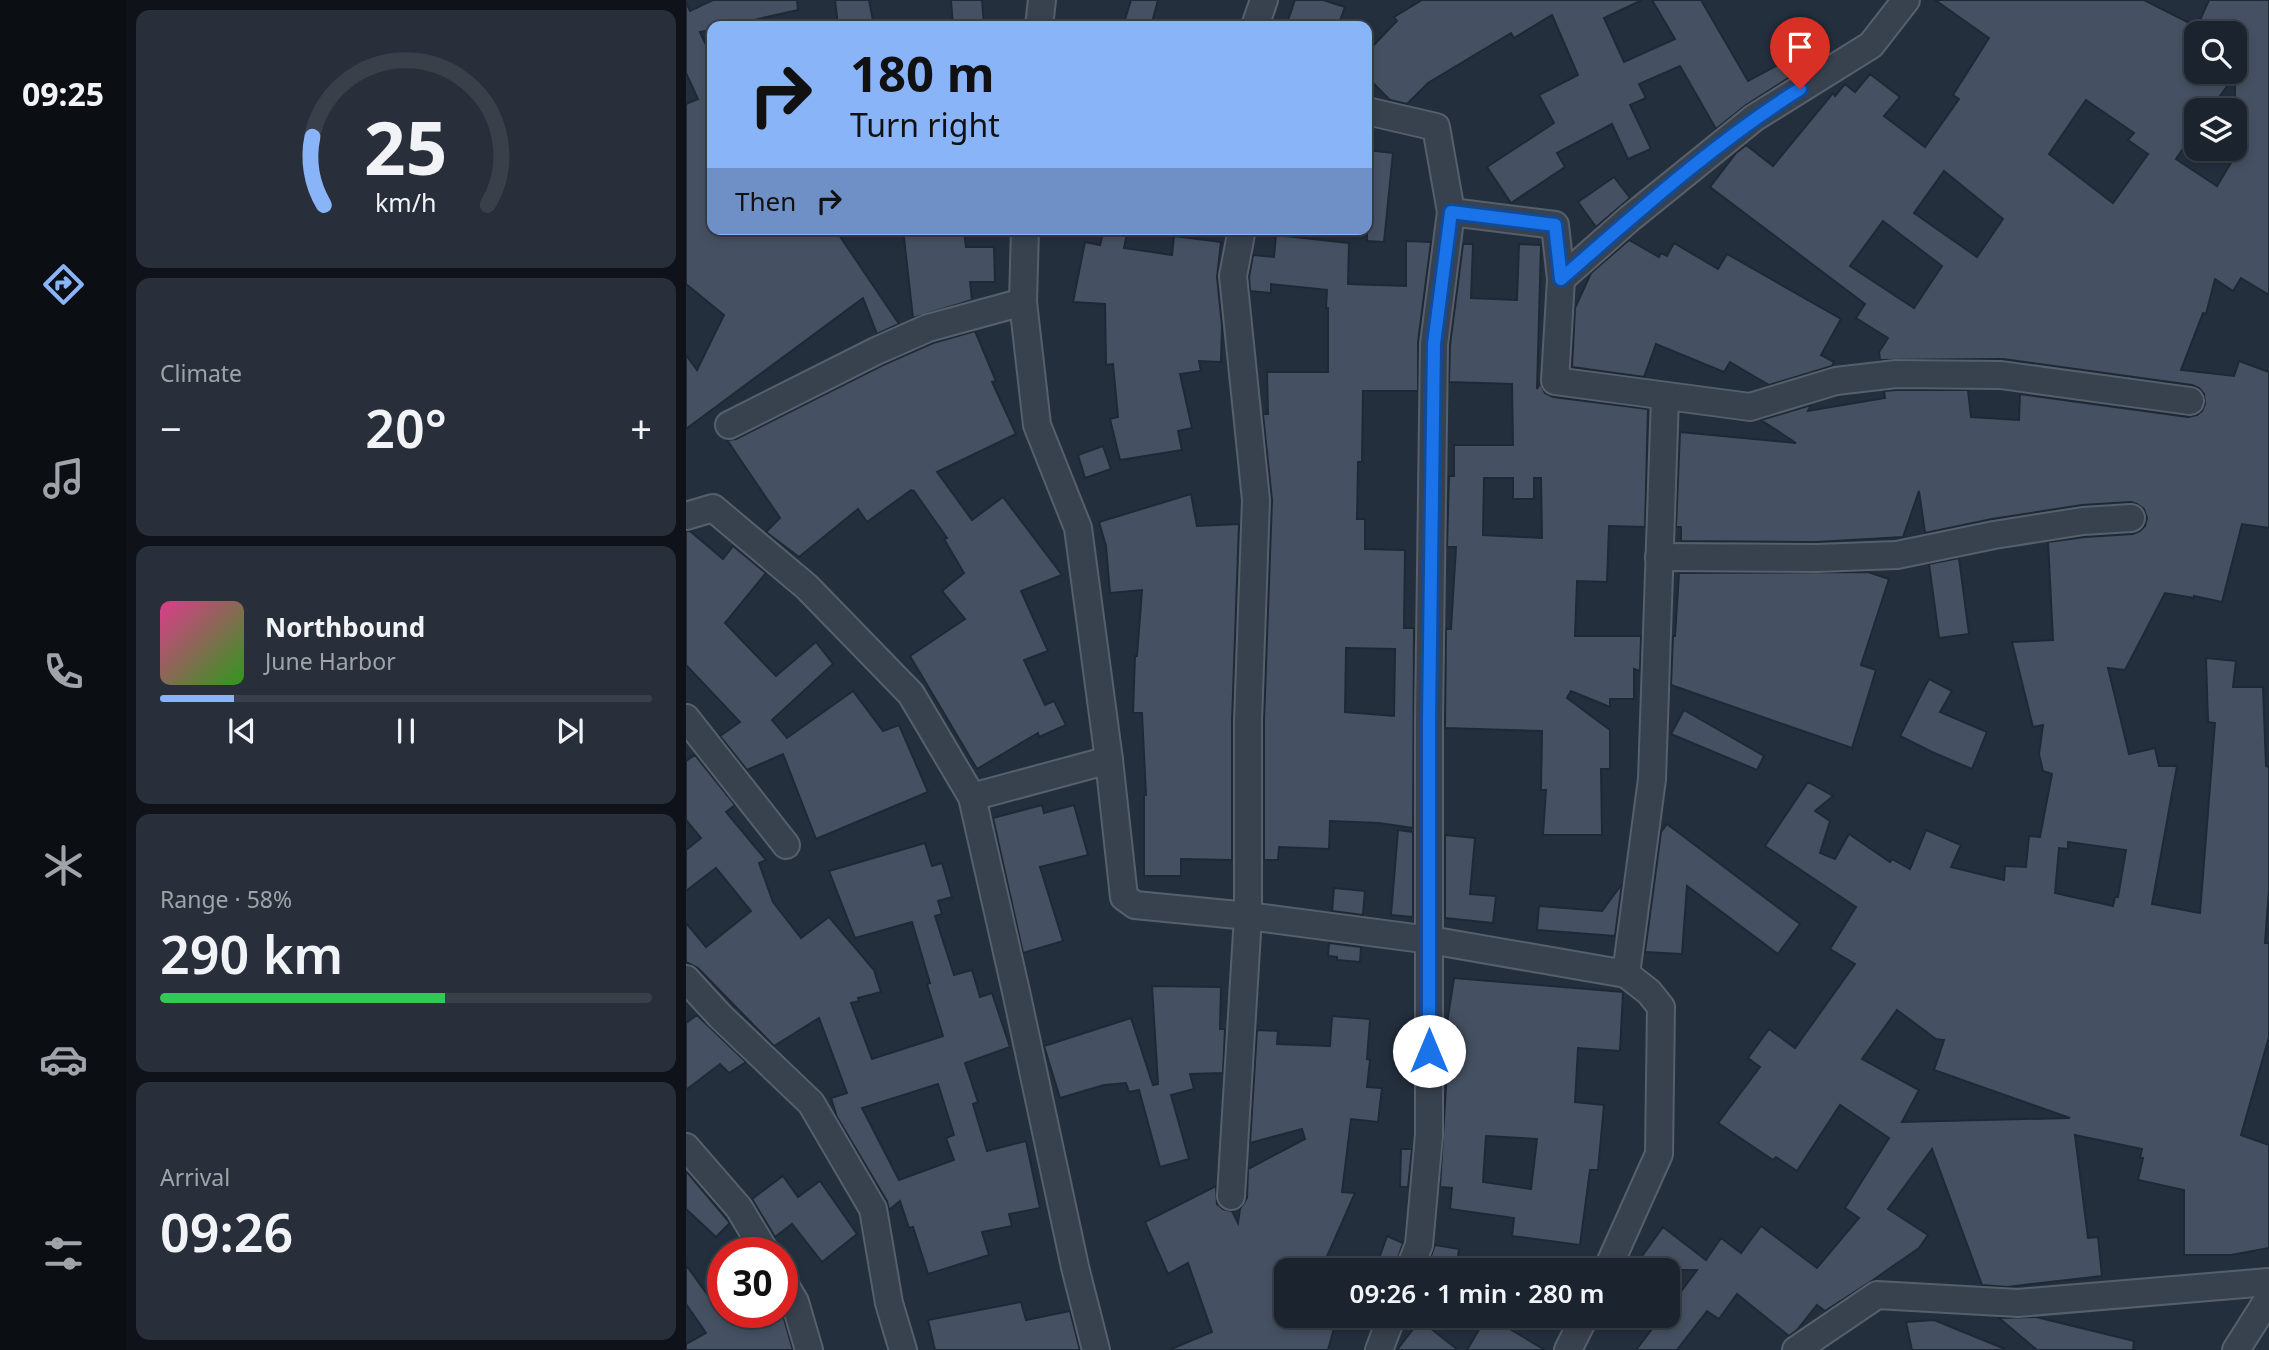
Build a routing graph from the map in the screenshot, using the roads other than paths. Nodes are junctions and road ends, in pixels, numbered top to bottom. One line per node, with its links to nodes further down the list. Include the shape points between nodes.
1 (1042, 0): 4 (street)
2 (1264, 0): 5 (street)
3 (1906, 0): 10 (street, via 1871,45 1754,118)
4 (1040, 21)
5 (1257, 21)
6 (1372, 112): 7 (street, via 1436,127)
7 (1451, 212): 10 (street, via 1555,225); 23 (street, via 1434,344)
8 (1025, 235): 11 (street)
9 (1241, 235): 22 (street, via 1233,276 1256,500 1248,721)
10 (1561, 279): 12 (street, via 1555,381)
11 (1023, 302): 14 (street, via 928,328); 19 (street, via 1037,425 1078,528)
12 (1665, 397): 13 (street, via 1750,407 1836,381 1955,374); 17 (street)
13 (2190, 401)
14 (729, 425)
15 (686, 516): 20 (street, via 713,508 807,587 911,694)
16 (2131, 517): 17 (street, via 1994,535 1897,555)
17 (1659, 557): 24 (street, via 1652,779)
18 (686, 718): 21 (street)
19 (1109, 760): 20 (street); 22 (street, via 1124,897 1135,905)
20 (972, 797): 38 (street)
21 (786, 845)
22 (1248, 916): 23 (street); 27 (street)
23 (1430, 940): 24 (street); 29 (street, via 1429,1135 1419,1245)
24 (1626, 974): 30 (street, via 1661,1007 1659,1154)
25 (686, 979): 37 (street, via 811,1103 867,1198)
26 (686, 1147): 28 (street, via 739,1208)
27 (1231, 1196)
28 (756, 1237)
29 (1414, 1258)
30 (1612, 1258)
31 (2269, 1282): 41 (street, via 2018,1303 1877,1295)
32 (2269, 1298): 42 (street)
33 (798, 1312): 36 (street)
34 (1387, 1328): 39 (street)
35 (1579, 1328): 40 (street)
36 (809, 1350)
37 (903, 1350)
38 (1096, 1350)
39 (1379, 1350)
40 (1568, 1350)
41 (1796, 1350)
42 (2236, 1350)

